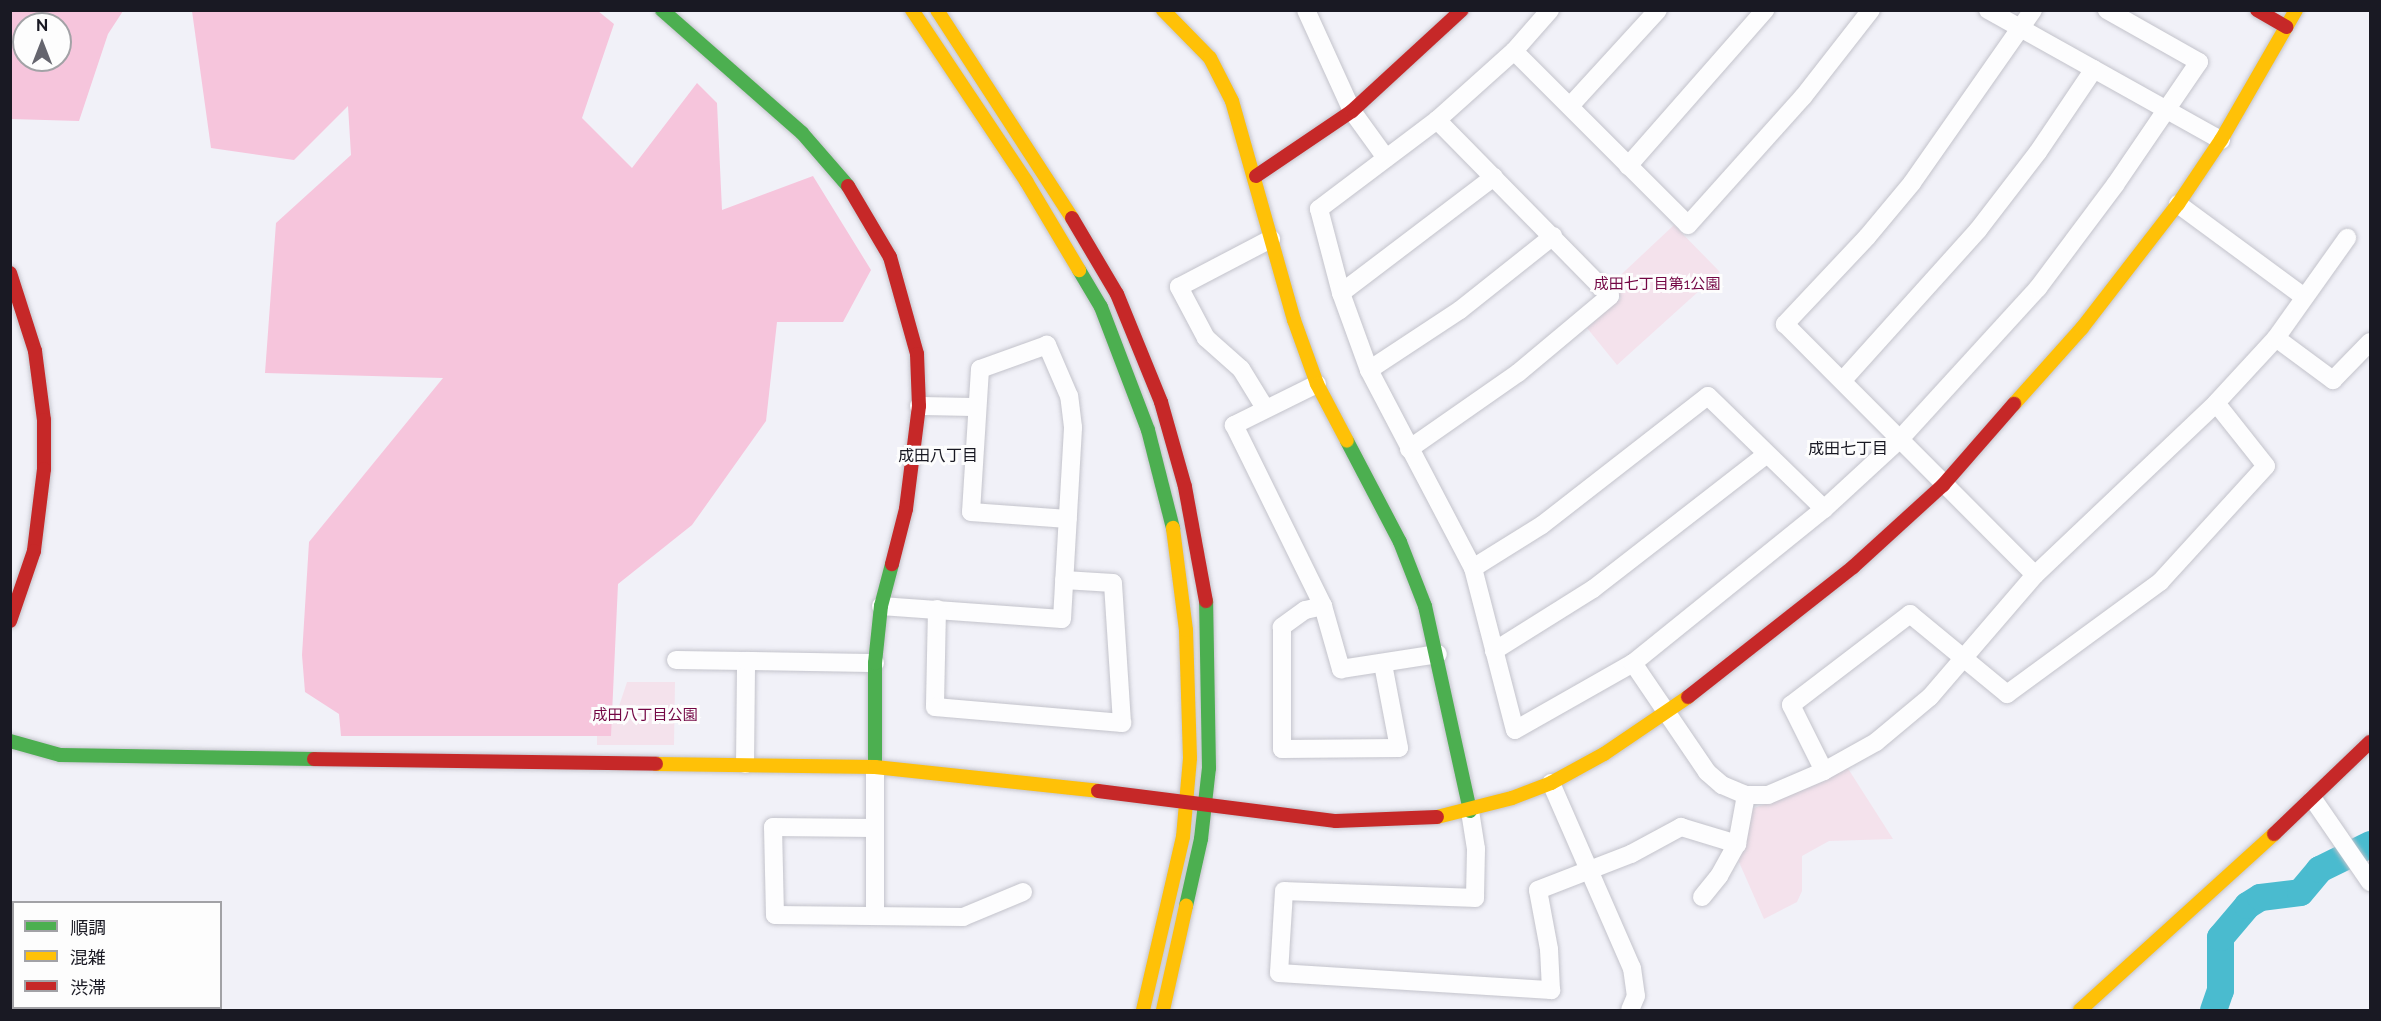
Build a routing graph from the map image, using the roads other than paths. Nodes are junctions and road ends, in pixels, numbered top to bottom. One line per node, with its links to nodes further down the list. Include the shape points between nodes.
1 (662, 10): 42 (street, via 802,133 858,198 890,257 905,301 917,354)
2 (912, 10): 75 (street, via 1026,181 1101,307 1148,430 1180,564 1190,700)
3 (937, 10): 76 (street, via 1049,178 1117,294 1161,402 1185,487 1209,615 1211,679)
4 (1163, 10): 27 (street, via 1210,58 1232,100)
5 (1462, 10): 21 (street)
6 (1550, 10): 18 (street)
7 (1658, 10): 20 (street)
8 (1765, 10): 26 (street)
9 (1871, 10): 26 (street, via 1803,98 1688,225)
10 (1988, 10): 17 (street)
11 (2032, 10): 17 (street)
12 (2107, 10): 22 (street, via 2199,62)
13 (2257, 10): 16 (street)
14 (2296, 10): 16 (street)
15 (1310, 12): 21 (street)
16 (2287, 27): 24 (street)
17 (2022, 30): 19 (street); 39 (street, via 1912,183 1785,324)
18 (1514, 51): 20 (street); 23 (street)
19 (2094, 69): 22 (street); 39 (street, via 2038,152 1978,230)
20 (1570, 106): 26 (street)
21 (1352, 111): 25 (street); 27 (street)
22 (2165, 111): 24 (street); 45 (street, via 2038,288)
23 (1437, 120): 25 (street); 28 (street)
24 (2220, 140): 29 (street)
25 (1386, 158): 34 (street, via 1320,209)
26 (1628, 166)
27 (1256, 176): 32 (street)
28 (1494, 177): 30 (street); 34 (street, via 1424,234)
29 (2178, 204): 35 (street); 48 (street, via 2070,343)
30 (1553, 236): 38 (street, via 1460,310); 46 (street, via 1610,296 1518,374)
31 (2347, 238): 35 (street)
32 (1271, 239): 40 (street); 44 (street, via 1179,287 1206,338 1241,369)
33 (10, 273): 57 (street, via 34,351 44,420 44,469 36,540)
34 (1341, 293): 38 (street)
35 (2304, 297): 36 (street)
36 (2276, 338): 37 (street, via 2333,380); 41 (street)
37 (2370, 342)
38 (1369, 370): 46 (street)
39 (1843, 380): 45 (street)
40 (1317, 384): 44 (street); 59 (street, via 1400,542)
41 (2216, 403): 52 (street); 60 (street, via 2266,466 2160,582 2007,694)
42 (919, 406): 43 (street); 54 (street, via 906,509)
43 (976, 407): 50 (street, via 971,512); 50 (street, via 980,369 1047,345 1069,396 1073,427)
44 (1264, 408): 55 (street, via 1234,425)
45 (1900, 439): 48 (street); 49 (street)
46 (1409, 449): 51 (street)
47 (1767, 454): 49 (street); 51 (street, via 1708,396 1542,525); 58 (street, via 1593,589)
48 (1943, 485): 52 (street); 66 (street, via 1844,574)
49 (1824, 509): 64 (street)
50 (1068, 519): 53 (street)
51 (1473, 568): 58 (street)
52 (2035, 575): 60 (street)
53 (1064, 580): 56 (street, via 1062,618); 56 (street, via 1113,583 1122,723 935,707)
54 (881, 606): 56 (street); 63 (street)
55 (1323, 606): 65 (street, via 1341,669); 65 (street, via 1305,610 1282,627 1282,749 1399,748)
56 (937, 609)
57 (10, 621)
58 (1494, 651): 64 (street, via 1515,730)
59 (1438, 654): 65 (street); 77 (street)
60 (1965, 659): 71 (street, via 1930,697 1876,742); 71 (street, via 1910,614 1791,705)
61 (676, 660): 62 (street)
62 (746, 661): 63 (street); 69 (street)
63 (875, 663): 70 (street)
64 (1633, 663): 66 (street)
65 (1383, 664)
66 (1665, 714): 72 (street); 73 (street, via 1707,772 1722,785)
67 (10, 741): 69 (street, via 60,755)
68 (2370, 741): 74 (street)
69 (745, 764): 70 (street)
70 (875, 767): 75 (street); 78 (street)
71 (1824, 771): 73 (street, via 1768,795)
72 (1551, 783): 77 (street); 80 (street)
73 (1746, 795): 79 (street)
74 (2313, 799): 81 (street); 88 (street)
75 (1187, 803): 76 (street); 85 (street, via 1183,837)
76 (1206, 805): 77 (street, via 1347,821 1398,821); 86 (street)
77 (1470, 811): 80 (street, via 1476,849 1475,898 1284,891 1279,973 1551,990 1549,949 1538,890)
78 (873, 828): 84 (street); 84 (street, via 773,827 775,915)
79 (1737, 844): 80 (street, via 1681,827); 83 (street)
80 (1591, 872): 87 (street, via 1632,968 1636,996)
81 (2370, 882)
82 (1023, 892): 84 (street, via 963,917)
83 (1702, 897)
84 (875, 915)
85 (1143, 1011)
86 (1163, 1011)
87 (1630, 1011)
88 (2080, 1011)

